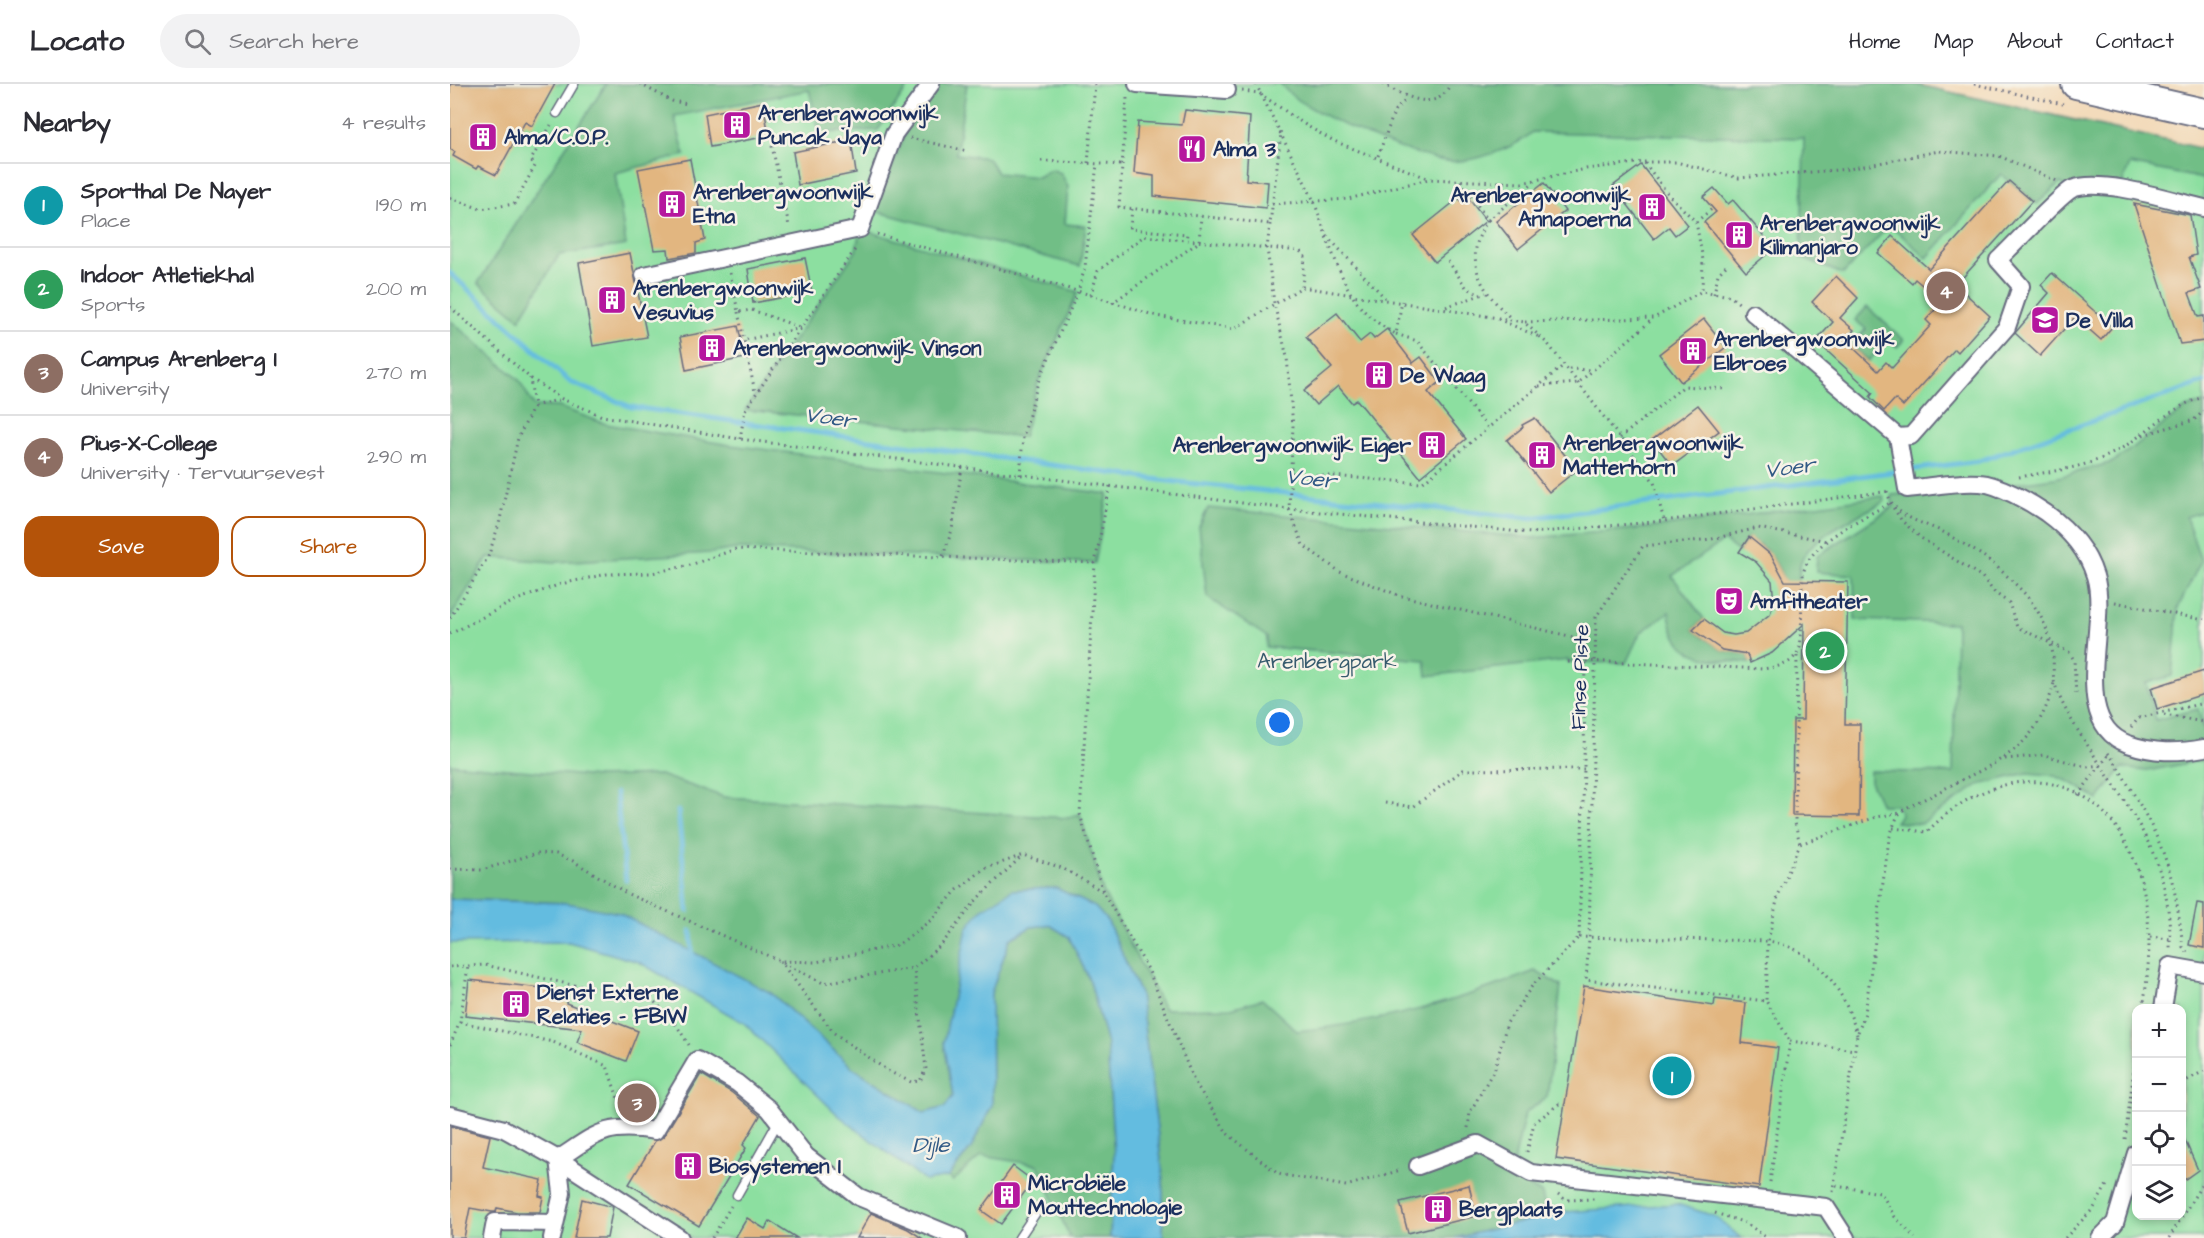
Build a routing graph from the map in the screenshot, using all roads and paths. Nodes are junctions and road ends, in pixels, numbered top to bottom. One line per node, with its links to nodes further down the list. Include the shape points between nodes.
1 (574, 84): 14 (lane)
2 (640, 84): 13 (path, via 672,101)
3 (931, 84): 40 (street, via 894,135)
4 (1095, 84): 23 (path)
5 (1256, 84): 11 (path)
6 (1383, 84): 12 (path)
7 (1450, 84): 12 (path, via 1439,97 1427,101)
8 (2076, 84): 15 (highway)
9 (1132, 90): 10 (street); 25 (path)
10 (1227, 90)
11 (1260, 93): 16 (path); 20 (path, via 1334,141)
12 (1407, 99): 20 (path, via 1395,110)
13 (688, 104)
14 (557, 113): 30 (path, via 531,160 534,166 514,204 481,209)
15 (2204, 113)
16 (1281, 133): 31 (path); 32 (path)
17 (928, 142): 19 (path)
18 (772, 146): 43 (path)
19 (967, 151)
20 (1378, 156): 26 (path)
21 (1041, 161): 23 (path)
22 (1644, 162): 27 (path); 29 (path, via 1676,162 1739,178 1849,169 1939,151 1999,156 2052,177); 38 (path)
23 (1088, 163): 24 (path)
24 (1097, 164): 25 (path); 52 (path, via 1087,257)
25 (1122, 165): 35 (path, via 1119,207)
26 (1429, 179): 28 (path); 31 (path, via 1348,199)
27 (1537, 180): 28 (path); 37 (path)
28 (1460, 181): 37 (path)
29 (2071, 190): 34 (street, via 2099,186); 89 (street, via 1998,260 2021,286 2007,327)
30 (450, 198)
31 (1314, 201): 32 (path); 41 (path)
32 (1272, 204): 39 (path)
33 (1713, 208): 38 (path)
34 (2204, 208)
35 (1132, 209): 36 (path); 42 (path, via 1130,229 1187,234)
36 (1201, 216): 39 (path); 44 (path)
37 (1488, 220): 53 (path, via 1476,243 1475,265)
38 (1696, 222): 51 (path, via 1703,260)
39 (1270, 224): 45 (path)
40 (860, 229): 43 (street); 52 (path); 70 (path, via 856,251)
41 (1326, 235): 54 (path); 58 (path)
42 (1186, 240): 44 (path); 57 (path, via 1144,236 1098,271)
43 (792, 242): 46 (street)
44 (1199, 242): 45 (path); 60 (path)
45 (1267, 248): 50 (path, via 1300,250 1305,257); 61 (path)
46 (727, 257): 49 (street); 64 (path)
47 (1448, 261): 55 (path, via 1466,287)
48 (1729, 263): 56 (path, via 1718,274)
49 (644, 275)
50 (1302, 287): 54 (path); 61 (path)
51 (1702, 291): 56 (path); 67 (path)
52 (1078, 292): 57 (path); 91 (path, via 1038,382 1023,437)
53 (1486, 292): 55 (path); 68 (path)
54 (1350, 294): 58 (path); 71 (path, via 1373,322)
55 (1478, 294): 63 (path)
56 (1714, 294): 65 (path, via 1730,296)
57 (1091, 295): 60 (path)
58 (1386, 298): 59 (path)
59 (1402, 301): 63 (path); 71 (path)
60 (1112, 303): 61 (path, via 1156,316 1234,329)
61 (1274, 303): 92 (path, via 1287,357 1293,426)
62 (450, 307): 76 (path)
63 (1444, 308): 66 (path)
64 (738, 312): 70 (path, via 752,310); 73 (path)
65 (1753, 313): 89 (street)
66 (1494, 317): 68 (path); 72 (path)
67 (1654, 318): 69 (path); 75 (path)
68 (1514, 320): 69 (path)
69 (1524, 322): 72 (path)
70 (802, 328): 73 (path); 80 (path)
71 (1396, 334): 85 (path, via 1417,341)
72 (1542, 339): 74 (path)
73 (744, 340): 80 (path)
74 (1566, 367): 75 (path); 77 (path); 78 (path)
75 (1593, 370): 77 (path)
76 (531, 378): 82 (path); 83 (path)
77 (1578, 383): 78 (path); 87 (path)
78 (1539, 386): 85 (path)
79 (1725, 389): 87 (path, via 1684,386)
80 (755, 394): 88 (path, via 745,410)
81 (2204, 397): 86 (path, via 2175,409)
82 (562, 399): 83 (path); 88 (path, via 603,416)
83 (534, 406): 102 (path, via 518,438 488,557)
84 (2204, 411): 86 (path, via 2194,420)
85 (1488, 428): 92 (path, via 1422,483)
86 (2141, 435): 93 (path, via 2095,462)
87 (1620, 438): 97 (path, via 1654,482)
88 (740, 439): 90 (path)
89 (1900, 445): 93 (street, via 1907,489)
90 (962, 467): 91 (path); 99 (path, via 952,530)
91 (1020, 474): 94 (path)
92 (1292, 475): 96 (path)
93 (1981, 483): 101 (street, via 2023,499 2062,525 2088,557)
94 (1110, 486): 96 (path); 100 (path)
95 (1890, 502): 97 (path, via 1887,491); 98 (path); 105 (path, via 1903,514 1946,534 2000,570 2037,609); 105 (path, via 1902,521 1922,538 1982,577 2009,603 2017,627)
96 (1289, 509): 97 (path, via 1531,533); 107 (path, via 1303,545 1340,572 1398,595 1581,639 1585,644)
97 (1664, 521)
98 (1827, 541): 106 (path, via 1805,566 1803,624); 108 (path, Finse Piste, via 1758,528 1712,539 1643,546 1596,617)
99 (943, 556): 100 (path); 104 (path, via 736,549 652,573 607,574 561,584)
100 (1095, 562): 127 (path, via 1080,814)
101 (2099, 599): 103 (path); 114 (street, via 2094,701 2107,730)
102 (450, 618)
103 (2204, 620)
104 (450, 634)
105 (2052, 644): 110 (path)
106 (1797, 656): 108 (path, via 1789,663 1763,669); 124 (path, via 1795,823)
107 (1585, 661): 108 (path); 109 (path); 118 (path)
108 (1595, 661): 130 (path, Finse Piste)
109 (1568, 662)
110 (2054, 683): 116 (path, via 2038,723 2019,748); 117 (path)
111 (2204, 704): 112 (path)
112 (2162, 715): 113 (path); 114 (path, via 2139,718)
113 (2204, 722)
114 (2119, 741): 115 (street, via 2150,752)
115 (2204, 748)
116 (2002, 760): 117 (path, via 2044,755 2087,766); 121 (path)
117 (2100, 765): 119 (path); 131 (path, via 2134,813 2152,848 2167,894)
118 (1584, 769): 120 (path, via 1463,770 1413,807); 128 (path)
119 (2078, 795): 122 (path, via 2046,782 2020,781 1992,786 1967,798 1927,832); 129 (path, via 2110,819 2132,855 2144,891)
120 (1385, 803)
121 (1900, 813): 122 (path); 124 (path, via 1876,817)
122 (1893, 828): 143 (path, via 1865,1013)
123 (2161, 843): 136 (path, via 2174,879 2183,946)
124 (1800, 844): 132 (path, via 1778,896)
125 (1023, 855): 127 (path, via 1062,868); 133 (path, via 984,869 956,891 931,920 898,945 816,962); 138 (path, via 978,898 942,944)
126 (450, 869): 133 (path, via 482,870 537,853 556,854 628,894)
127 (1103, 892): 158 (path, via 1148,969 1194,1081 1228,1134 1278,1174 1346,1186)
128 (1578, 937): 130 (path); 155 (path, via 1532,986 1507,1023 1495,1068 1470,1112 1468,1133)
129 (2150, 937): 131 (path); 140 (path)
130 (1589, 938): 132 (path); 139 (path, Finse Piste, via 1586,980)
131 (2171, 939): 135 (path)
132 (1768, 941): 139 (path); 143 (path, via 1789,944 1824,971 1846,1003)
133 (780, 961): 138 (path, via 823,983); 138 (path, via 834,1033 865,1058 911,1082 920,1081 926,1069)
134 (468, 965): 137 (path); 142 (path); 148 (path, via 649,997 672,1018)
135 (2170, 966): 136 (street); 141 (street)
136 (2199, 966)
137 (450, 967)
138 (914, 968)
139 (1766, 1001): 144 (path)
140 (2143, 1004)
141 (2164, 1004)
142 (460, 1022): 145 (path); 154 (path, via 553,1042 607,1066 621,1101)
143 (1857, 1035): 146 (path)
144 (1790, 1041): 146 (path); 165 (path)
145 (450, 1045)
146 (1855, 1050): 163 (path)
147 (2135, 1058): 156 (path, via 2123,1155)
148 (698, 1060): 153 (street, via 737,1083 769,1109); 154 (street, via 655,1131)
149 (2204, 1071): 150 (path)
150 (2186, 1080)
151 (1564, 1105): 160 (path, via 1559,1104 1534,1123)
152 (450, 1114): 157 (street, via 504,1129)
153 (778, 1122): 164 (lane); 172 (street, via 806,1156 859,1197)
154 (625, 1126): 157 (street, via 602,1130)
155 (1478, 1144): 158 (street); 160 (street)
156 (2132, 1154)
157 (558, 1159): 168 (street, via 562,1193); 170 (street)
158 (1418, 1166)
159 (2132, 1166): 177 (street, via 2115,1223)
160 (1523, 1169): 165 (street)
161 (2109, 1180): 176 (path, via 2094,1208)
162 (2204, 1181): 178 (path)
163 (1836, 1186): 167 (path); 175 (path, via 1881,1193 1895,1217)
164 (737, 1195): 171 (path)
165 (1767, 1200): 167 (street)
166 (1041, 1205): 173 (lane)
167 (1826, 1207): 174 (street)
168 (554, 1231): 169 (street, via 495,1222)
169 (492, 1238)
170 (680, 1238)
171 (712, 1238)
172 (958, 1238)
173 (1018, 1238)
174 (1846, 1238)
175 (1915, 1238)
176 (2065, 1238)
177 (2100, 1238)
178 (2169, 1238)

